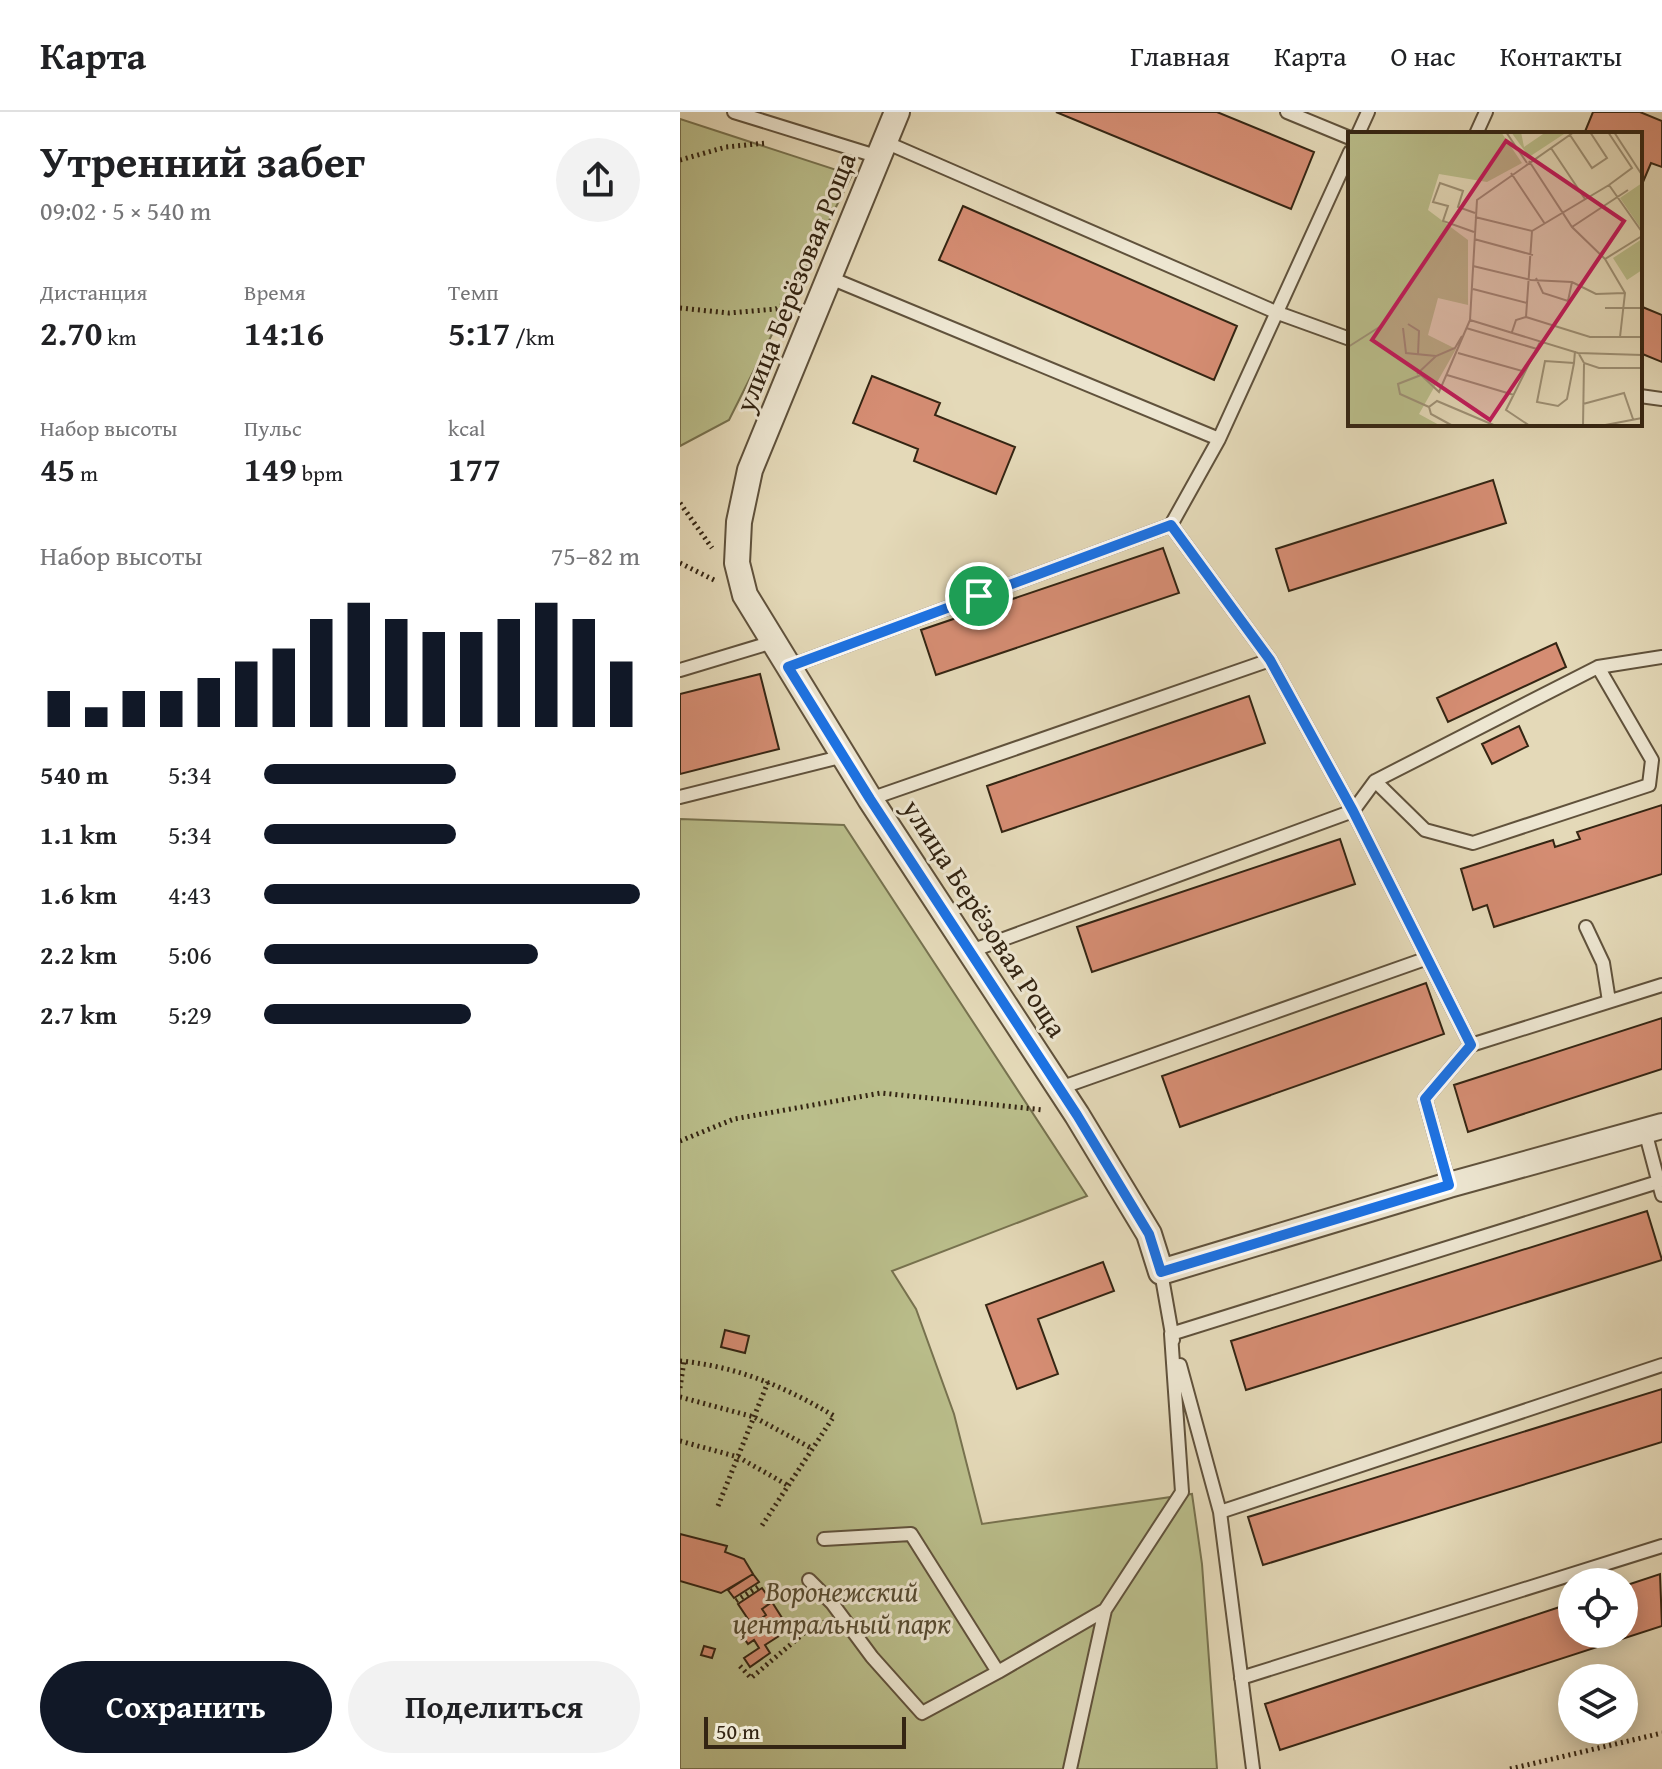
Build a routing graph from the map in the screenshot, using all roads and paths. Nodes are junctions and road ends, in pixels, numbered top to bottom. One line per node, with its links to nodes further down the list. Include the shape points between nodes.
1 (734, 112): 10 (lane)
2 (897, 112): 10 (street, улица Берёзовая Роща)
3 (1287, 112): 8 (lane)
4 (1368, 112): 6 (lane)
5 (1486, 112): 7 (lane)
6 (1359, 132)
7 (1477, 132)
8 (1348, 137)
9 (772, 142): 12 (path)
10 (882, 149): 13 (street, улица Берёзовая Роща); 15 (lane)
11 (1348, 156): 15 (lane)
12 (680, 160)
13 (828, 277): 14 (path, via 776,309 729,313); 19 (lane); 21 (street, улица Берёзовая Роща, via 750,470 739,522 737,563 745,595)
14 (680, 308)
15 (1278, 313): 16 (lane); 19 (lane)
16 (1348, 338)
17 (1642, 396): 18 (lane)
18 (1662, 399)
19 (1219, 439): 20 (lane)
20 (1171, 525): 23 (lane); 24 (lane)
21 (773, 642): 24 (street, улица Берёзовая Роща); 26 (lane)
22 (1662, 657): 25 (lane)
23 (1270, 660): 30 (lane); 31 (lane)
24 (788, 667): 27 (street, улица Берёзовая Роща)
25 (1598, 667): 28 (lane); 28 (lane, via 1652,760 1649,785 1473,843 1425,830)
26 (680, 670)
27 (844, 756): 29 (lane); 30 (street, улица Берёзовая Роща)
28 (1375, 781): 31 (lane)
29 (680, 797)
30 (870, 799): 33 (street, улица Берёзовая Роща)
31 (1353, 811): 33 (lane); 34 (lane)
32 (1586, 927): 36 (lane, via 1603,963)
33 (971, 951): 38 (street, улица Берёзовая Роща)
34 (1425, 959): 37 (lane); 38 (lane)
35 (1662, 985): 36 (lane)
36 (1609, 1001): 37 (lane)
37 (1471, 1045): 42 (lane, via 1425,1099)
38 (1060, 1088): 39 (street, улица Берёзовая Роща)
39 (1077, 1115): 41 (path, via 881,1093 734,1119); 44 (street, улица Берёзовая Роща, via 1149,1234)
40 (1654, 1128): 42 (street); 43 (lane)
41 (680, 1141)
42 (1449, 1185): 44 (street)
43 (1660, 1188): 45 (lane)
44 (1161, 1272): 45 (lane)
45 (1171, 1334): 57 (lane); 64 (lane, via 1182,1492)
46 (682, 1361): 48 (path, via 731,1368); 49 (path)
47 (1662, 1365): 57 (lane)
48 (768, 1382): 51 (path); 53 (path, via 834,1416)
49 (680, 1388)
50 (680, 1397): 51 (path)
51 (754, 1417): 53 (path); 54 (path)
52 (680, 1441): 54 (path)
53 (813, 1449): 55 (path)
54 (738, 1457): 55 (path); 56 (path)
55 (789, 1486): 58 (path)
56 (718, 1506)
57 (1220, 1512): 68 (lane)
58 (761, 1527)
59 (824, 1539): 67 (lane, via 911,1534)
60 (1662, 1546): 68 (lane)
61 (809, 1580): 65 (lane)
62 (761, 1585): 63 (path)
63 (736, 1601)
64 (1105, 1610): 67 (lane); 70 (lane)
65 (841, 1615): 66 (path, via 810,1628 751,1678); 67 (lane, via 922,1713)
66 (740, 1666)
67 (998, 1672)
68 (1241, 1678): 71 (lane)
69 (1662, 1733): 72 (path)
70 (1070, 1769)
71 (1253, 1769)
72 (1510, 1769)

